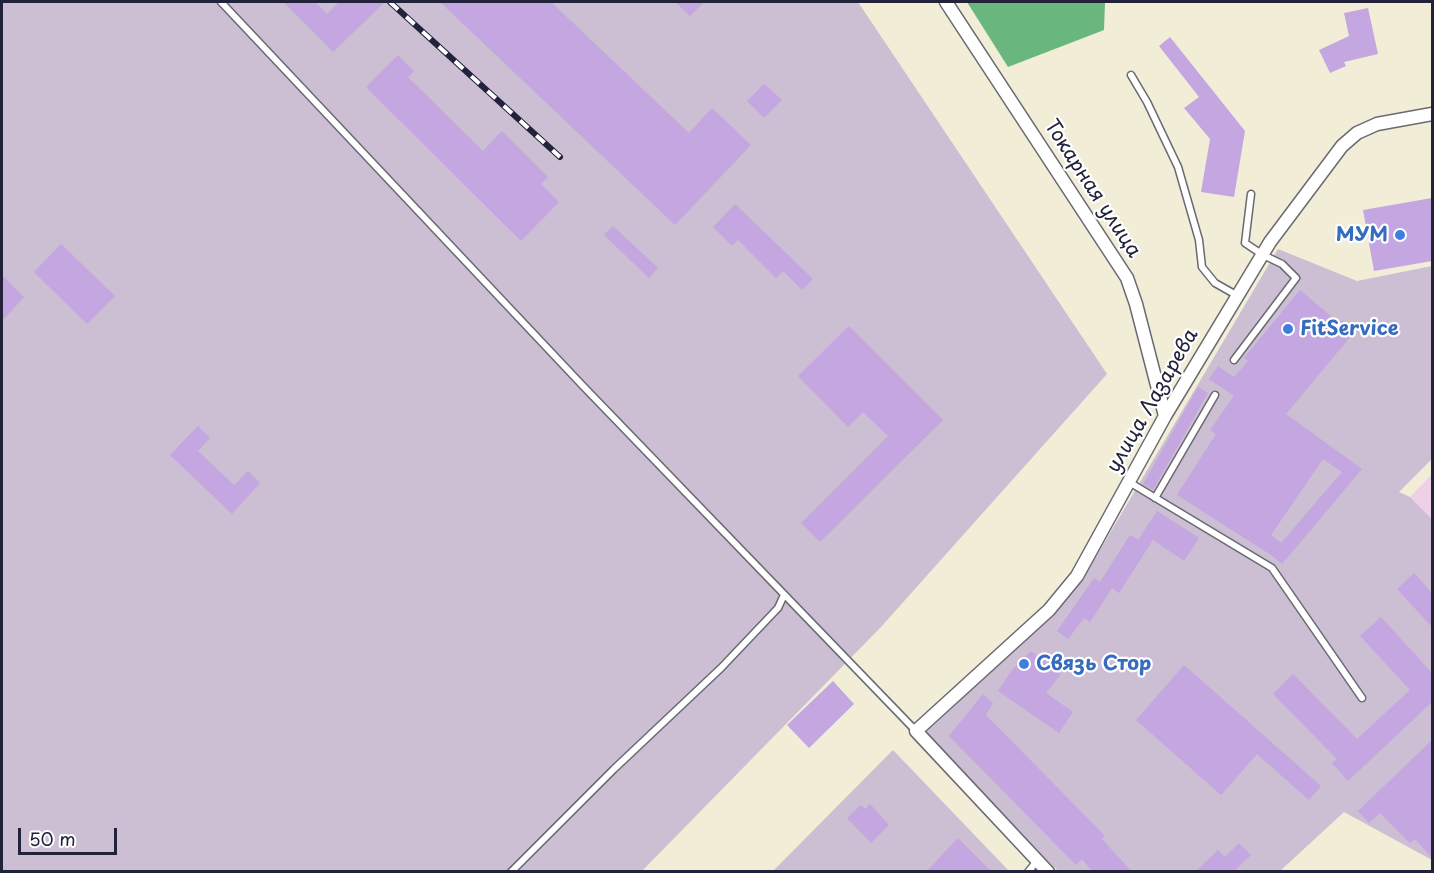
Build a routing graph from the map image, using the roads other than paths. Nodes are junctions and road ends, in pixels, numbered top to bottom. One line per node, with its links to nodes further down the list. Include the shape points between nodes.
1 (221, 2): 13 (lane)
2 (946, 2): 10 (street, Токарная улица, via 1127,278)
3 (1131, 75): 7 (lane, via 1178,167 1199,240 1202,267 1215,283)
4 (1432, 114): 6 (street, улица Лазарева, via 1377,124 1357,133 1342,146)
5 (1251, 194): 6 (lane, via 1245,243)
6 (1263, 255): 7 (street, улица Лазарева); 8 (lane, via 1282,264 1296,278)
7 (1238, 296): 10 (street, улица Лазарева)
8 (1234, 360)
9 (1215, 395): 12 (lane)
10 (1165, 416): 11 (street, улица Лазарева)
11 (1129, 482): 12 (lane); 15 (street, улица Лазарева, via 1077,576 1049,610)
12 (1155, 498): 14 (lane, via 1272,568)
13 (784, 595): 15 (lane); 17 (lane, via 778,608 721,668)
14 (1362, 698)
15 (916, 731): 16 (street)
16 (1037, 861): 18 (lane); 19 (street)
17 (511, 872)
18 (1028, 872)
19 (1048, 872)

